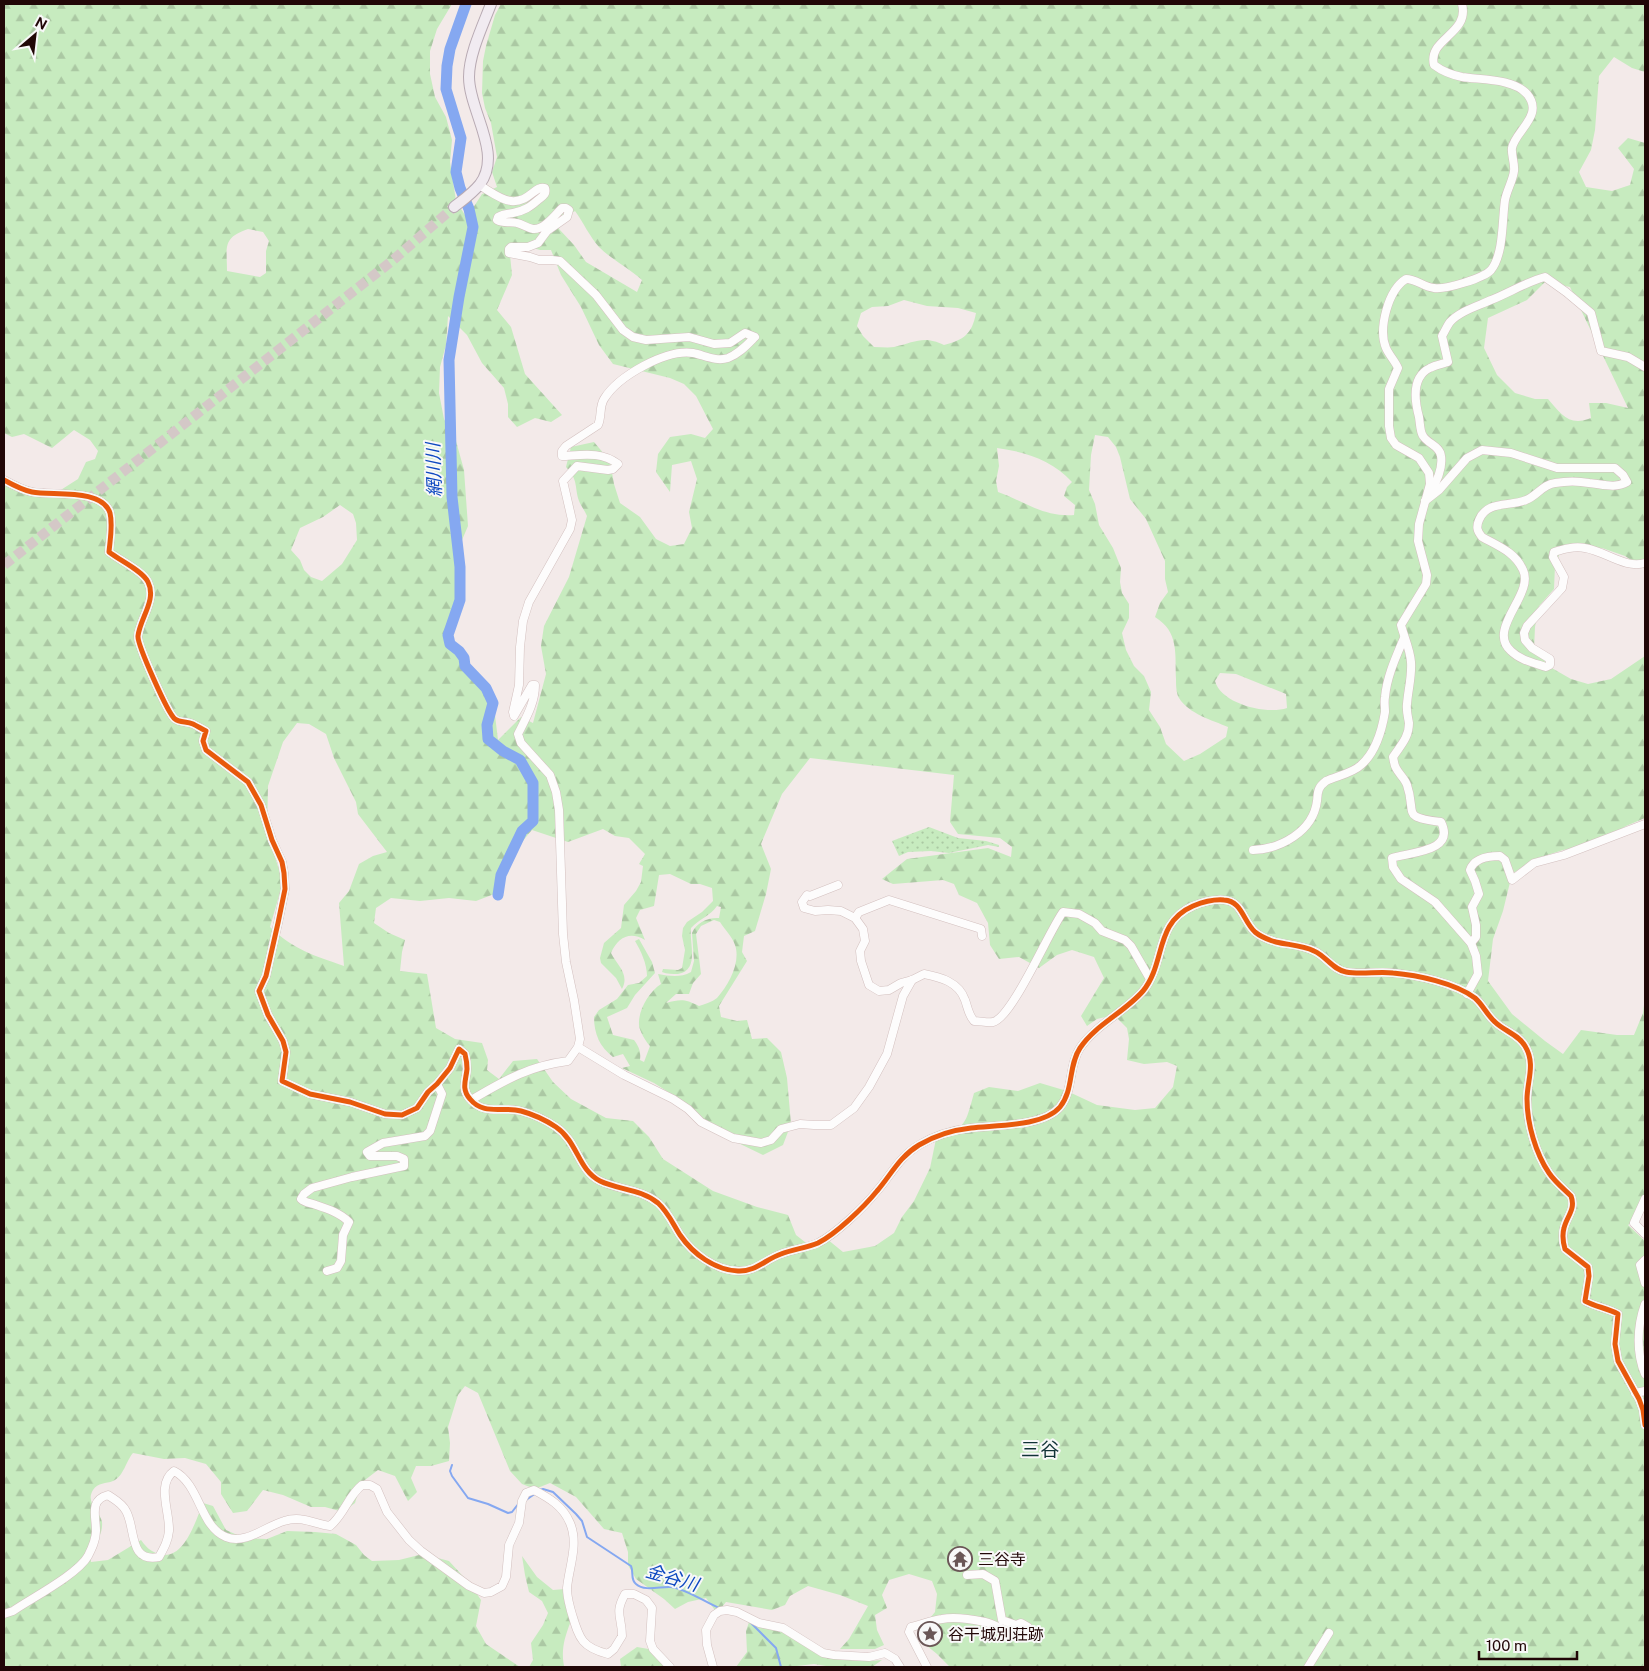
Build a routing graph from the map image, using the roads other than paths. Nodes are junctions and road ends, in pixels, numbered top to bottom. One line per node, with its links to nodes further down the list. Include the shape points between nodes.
1 (491, 4): 3 (main road, via 469,69 470,89 488,152 488,168)
2 (1462, 4): 7 (street, via 1463,18 1458,28 1435,51 1434,65 1460,77 1519,87 1529,97 1532,108 1512,147 1514,170 1506,198 1500,243 1491,270 1480,278 1438,289 1406,279 1396,288 1386,307 1383,338 1386,350 1398,368 1389,389 1391,438 1426,466 1430,484)
3 (477, 187): 4 (main road); 19 (street, via 509,201 520,201 537,188 545,188 544,196 530,208 498,217 501,223 514,222 532,229 562,208 569,210 567,217 547,231 538,243 511,247 509,253 560,261 596,295 628,335 646,340 689,337 714,344 730,343 745,333 754,336 747,346 727,358 692,353 653,360 610,390 602,401 598,425 562,451 562,456 605,456 618,464 608,470 577,466 563,481 572,520 529,602 523,621 519,685 513,712 514,716 532,685 536,685 531,707 518,734 521,743 550,776 556,792 561,911 566,962 580,1039)
4 (455, 206)
5 (1645, 367): 7 (street, via 1628,357 1601,350 1591,313 1545,277 1458,316 1442,336 1448,362 1424,372 1416,392 1422,436 1438,449 1441,456 1439,473)
6 (4, 480): 20 (street, via 24,490 92,497 106,505 111,525 109,552 147,579 151,589 137,638 166,706 173,718 206,731 203,741 206,750 248,782 261,805 284,873 285,889 278,923 266,976 259,991 283,1041 286,1059 282,1081 310,1094 350,1102 385,1114 402,1115 417,1108)
7 (1425, 501): 8 (street, via 1440,490 1467,458 1482,450 1511,453 1557,468 1615,468 1623,475 1627,482 1622,485 1556,482 1526,500 1489,508 1480,517 1478,533 1514,556 1525,578 1505,628 1506,643 1510,651 1546,667 1550,665 1550,659 1532,648 1524,633 1562,588 1564,577 1553,557 1554,552 1585,548 1625,562); 9 (street, via 1418,541 1428,575 1418,599 1401,625)
8 (1645, 563)
9 (1404, 638): 11 (street, via 1384,698 1380,735 1368,757 1357,768 1322,784 1312,817 1296,835 1283,844); 15 (street, via 1411,662 1411,684 1406,705 1409,725 1407,735 1393,757 1407,784 1415,816 1441,822 1444,836 1430,848 1392,858 1393,867 1401,879 1444,910)
10 (1645, 824): 15 (street, via 1534,863 1512,880 1506,860 1500,856 1479,859 1470,870 1479,894 1472,907 1476,938)
11 (1253, 850)
12 (838, 886): 13 (street, via 807,895 802,902 804,908 841,911)
13 (855, 918): 14 (street, via 859,912 889,900 981,929); 17 (street, via 863,929 865,941 860,961 869,986 879,991 890,990)
14 (982, 936)
15 (1471, 943): 18 (street, via 1478,974)
16 (1150, 979): 17 (street, via 1125,940 1102,931 1079,914 1063,912 1000,1019 974,1021 960,989 941,978 924,974); 18 (street, via 1169,926 1178,915 1190,907 1220,899 1238,906 1253,931 1262,937 1318,952 1344,972 1413,976); 21 (street, via 1145,989 1094,1032 1078,1050 1068,1093 1058,1110 1025,1122 958,1130 930,1139 902,1157 877,1192 837,1231 813,1245 786,1251 745,1271 720,1268 699,1256 657,1202 591,1175 571,1140 556,1127 524,1112 481,1108)
17 (912, 980): 19 (street, via 903,996 887,1054 854,1108 831,1125 800,1124 781,1129 771,1140 761,1143 733,1138 701,1122 673,1099)
18 (1467, 994): 30 (street, via 1478,1001 1496,1023 1517,1036 1528,1052 1532,1067 1527,1096 1528,1119 1540,1156 1573,1200 1573,1209 1564,1228 1564,1249 1588,1267 1585,1301 1618,1314 1615,1344 1618,1361)
19 (578, 1048): 21 (street, via 568,1061 530,1068)
20 (437, 1084): 21 (street, via 459,1050 465,1054 465,1091); 25 (street, via 442,1094 426,1136 383,1143 366,1152 370,1156 397,1156 404,1159 404,1166 344,1179 312,1188 304,1194 304,1202 326,1208 349,1222 343,1235 341,1261 337,1268)
21 (471, 1100)
22 (1645, 1199): 23 (street, via 1634,1223)
23 (1645, 1234)
24 (1645, 1260): 26 (street, via 1640,1265)
25 (327, 1271)
26 (1645, 1282)
27 (1645, 1304): 28 (street, via 1639,1329 1639,1354)
28 (1645, 1374)
29 (1645, 1391): 30 (street)
30 (1635, 1393): 31 (street, via 1643,1410)
31 (1645, 1425)
32 (967, 1575): 38 (street, via 983,1574 994,1581 1002,1620 1028,1627 1015,1633 988,1622 942,1618 911,1627 909,1632)
33 (4, 1614): 35 (street, via 73,1572 87,1558 96,1532 94,1509 98,1500 105,1496 120,1503 127,1512 138,1550 152,1558 160,1557 168,1542 169,1529 164,1485 174,1471 188,1482 214,1530 227,1537 251,1536 294,1518 330,1526 354,1491 362,1485 370,1485 377,1489 387,1512 409,1540 484,1594 502,1586 509,1545 519,1523 522,1501 526,1493 534,1490 554,1501 571,1524 574,1536 567,1598 575,1627 583,1641 600,1653 608,1654 614,1649 622,1636 619,1605 625,1594 634,1594 646,1600 652,1608 650,1641)
34 (1329, 1633): 39 (street)
35 (670, 1667)
36 (714, 1667): 37 (street, via 706,1630 714,1615 727,1610 782,1628 823,1653 869,1657 885,1653)
37 (900, 1667)
38 (927, 1667)
39 (1308, 1667)

